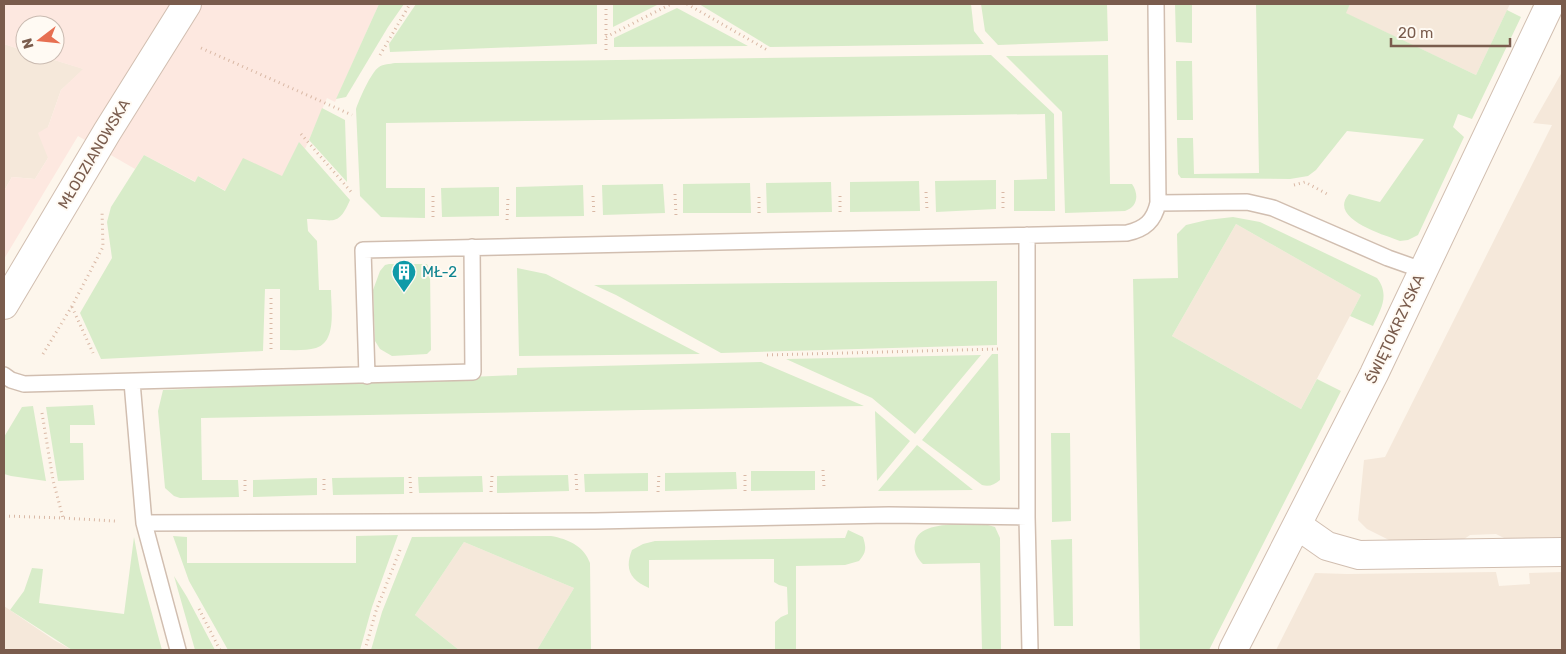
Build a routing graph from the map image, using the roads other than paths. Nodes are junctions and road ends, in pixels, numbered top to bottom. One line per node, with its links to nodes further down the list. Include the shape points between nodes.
1 (186, 4): 8 (street, MŁODZIANOWSKA)
2 (1156, 4): 4 (lane)
3 (1550, 4): 7 (street, ŚWIĘTOKRZYSKA)
4 (1158, 203): 5 (lane, via 1155,215 1148,223 1127,233); 7 (lane, via 1247,202 1274,208)
5 (1027, 235): 6 (lane); 12 (lane)
6 (472, 247): 10 (lane, via 473,372); 10 (lane, via 363,250)
7 (1422, 270): 14 (street, ŚWIĘTOKRZYSKA, via 1374,374)
8 (4, 305)
9 (4, 375): 11 (lane, via 24,384)
10 (367, 376): 11 (lane)
11 (132, 382): 13 (lane)
12 (1027, 517): 13 (lane, via 889,515); 17 (lane)
13 (144, 524): 16 (lane)
14 (1297, 525): 15 (street, via 1327,546 1359,555); 18 (street, ŚWIĘTOKRZYSKA)
15 (1562, 552)
16 (178, 650)
17 (1030, 650)
18 (1233, 650)

